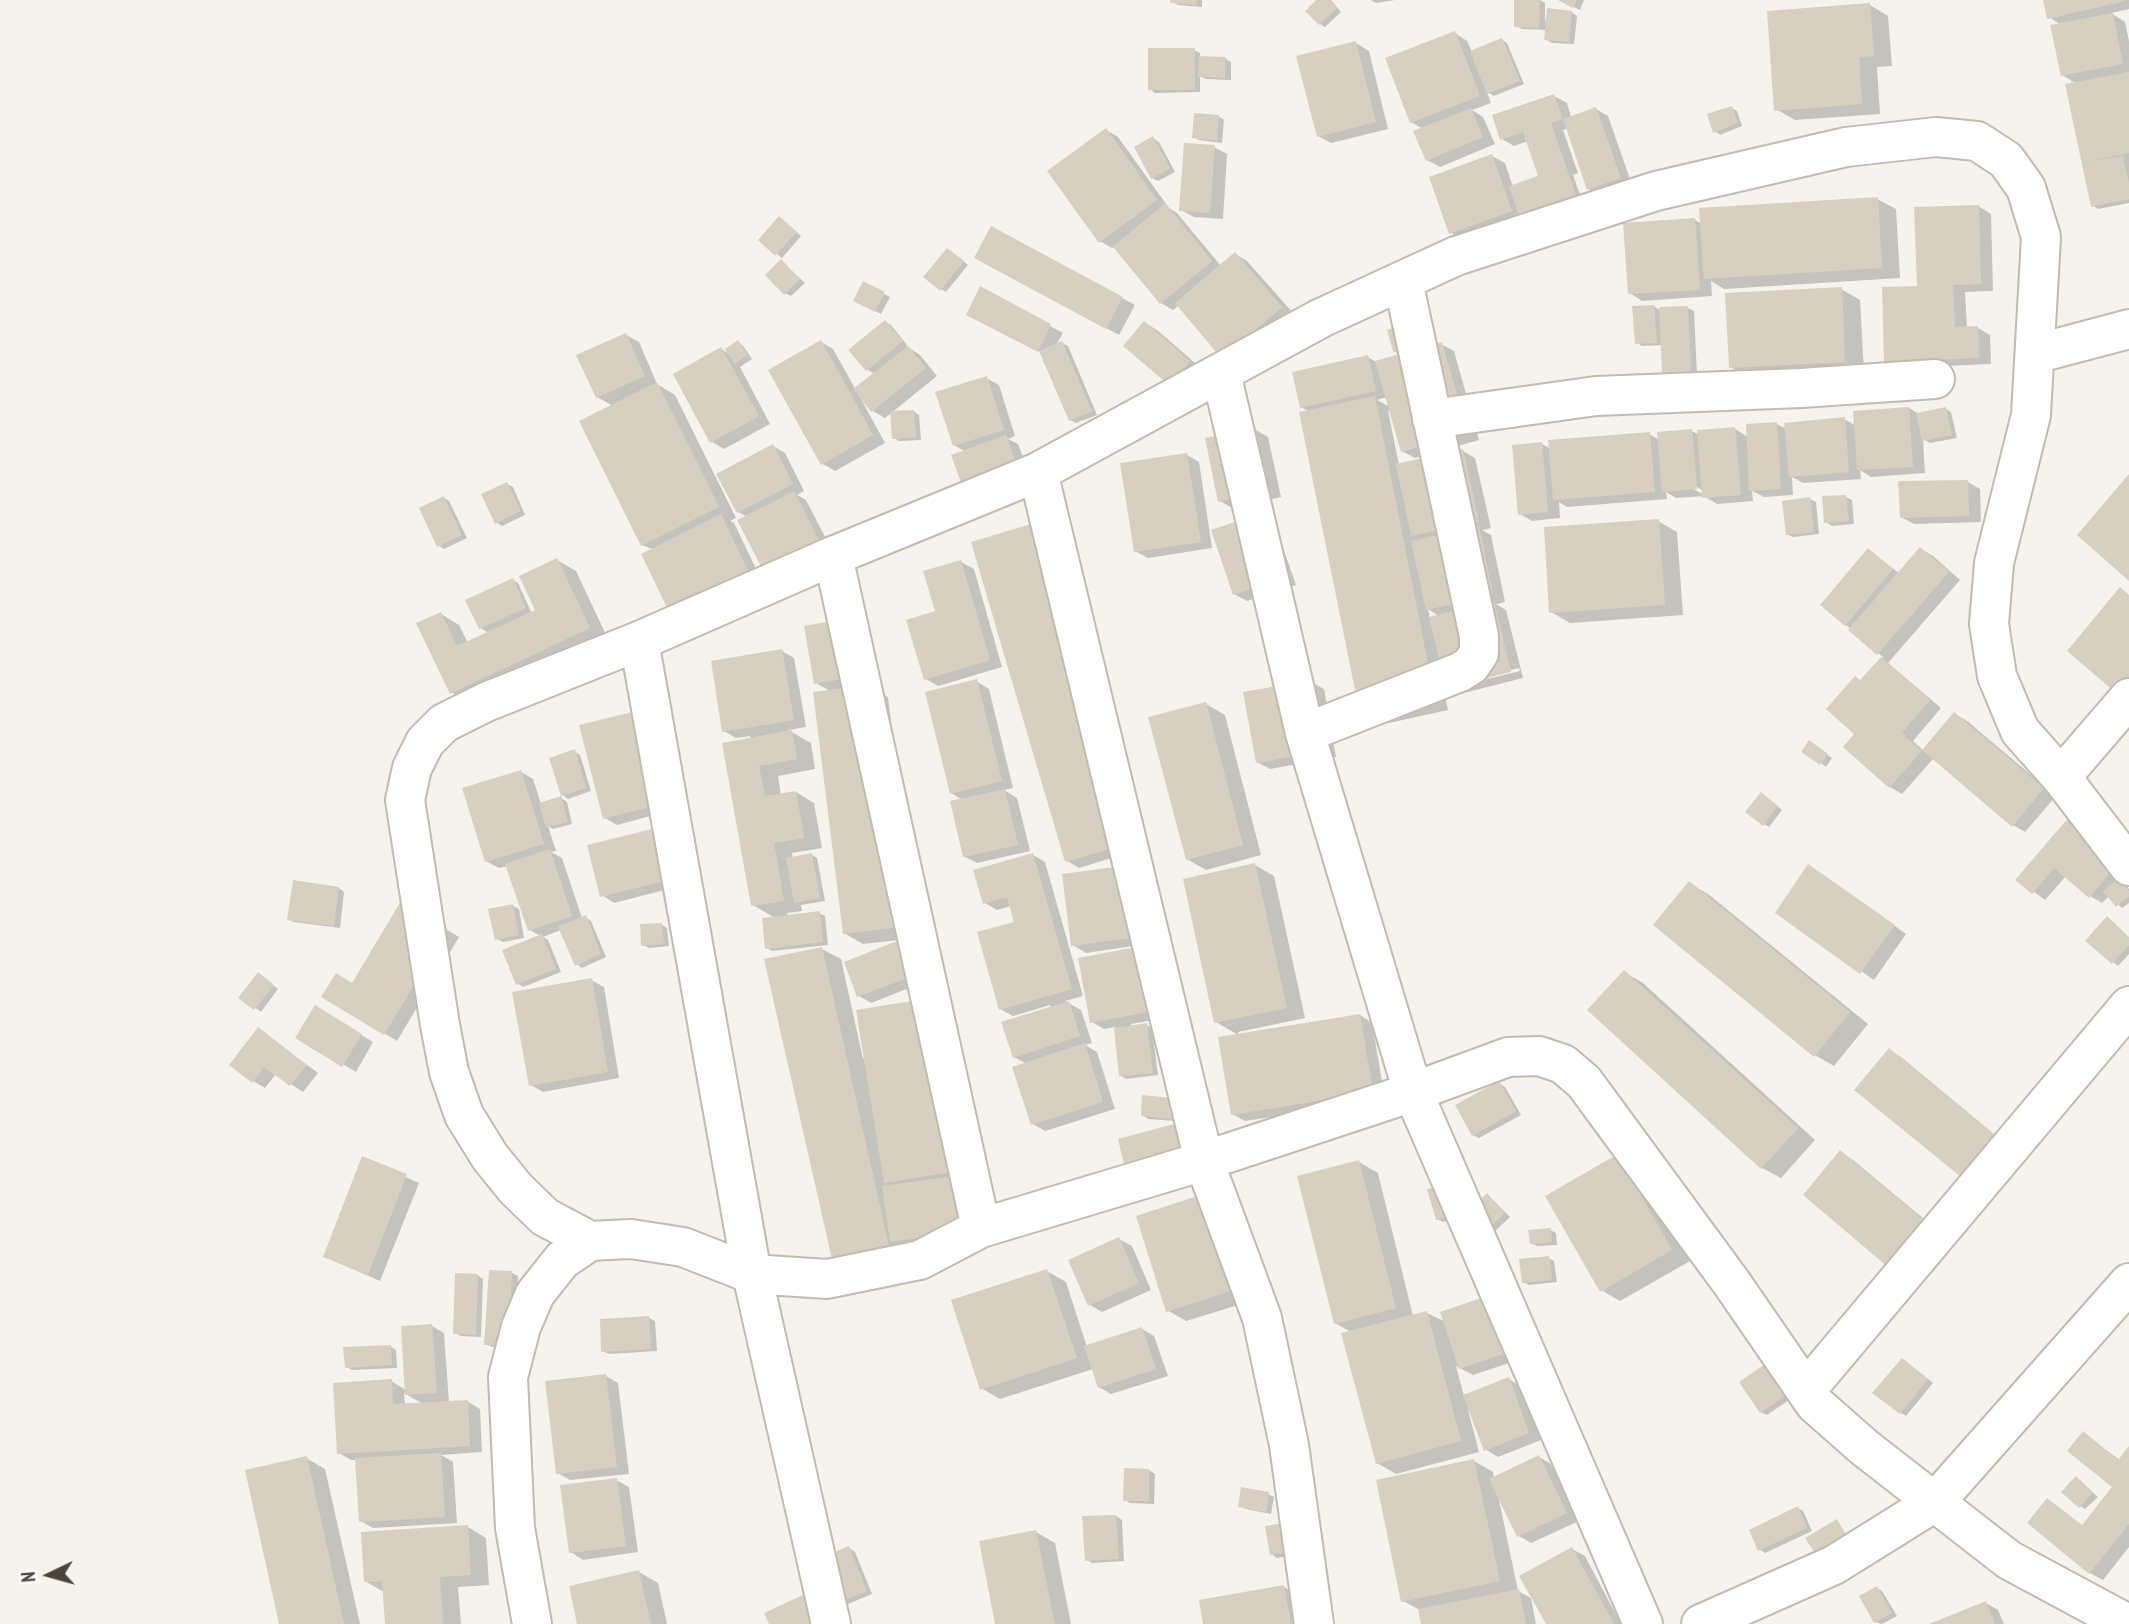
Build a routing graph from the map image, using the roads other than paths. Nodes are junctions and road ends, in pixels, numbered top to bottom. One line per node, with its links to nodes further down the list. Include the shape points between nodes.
1 (1403, 281): 3 (street, via 1456,256 1656,191 1846,147 1936,137 1977,141 2006,160 2026,188 2041,237); 4 (street, via 1321,318); 6 (street)
2 (2129, 329): 3 (street)
3 (2035, 354): 12 (street, via 2031,415 1994,563 1989,624 1997,676 2020,731)
4 (1221, 373): 7 (street); 11 (street)
5 (1935, 379): 6 (street, via 1596,396)
6 (1432, 419): 11 (street, via 1479,653 1460,672)
7 (1038, 472): 8 (street); 16 (street)
8 (833, 556): 9 (street); 17 (street)
9 (639, 641): 18 (street, via 444,723 425,742 412,768 405,800 440,1025 464,1115 516,1189 545,1217); 19 (street)
10 (2129, 698): 12 (street)
11 (1305, 733): 15 (street)
12 (2061, 777): 13 (street)
13 (2129, 866)
14 (2129, 1006): 21 (street)
15 (1413, 1093): 16 (street); 21 (street, via 1508,1057 1539,1056 1563,1064 1584,1082); 27 (street)
16 (1205, 1161): 17 (street); 26 (street, via 1262,1318 1289,1445)
17 (981, 1228): 19 (street, via 920,1260 827,1279)
18 (590, 1241): 19 (street, via 631,1239 683,1247); 24 (street, via 562,1260 535,1294 508,1377 515,1528)
19 (752, 1274): 25 (street)
20 (2129, 1283): 22 (street)
21 (1806, 1390): 22 (street, via 1815,1404 1865,1448)
22 (1935, 1502): 23 (street, via 2009,1560); 28 (street, via 1834,1564)
23 (2125, 1615)
24 (532, 1624)
25 (831, 1624)
26 (1314, 1624)
27 (1643, 1624)
28 (1701, 1624)

